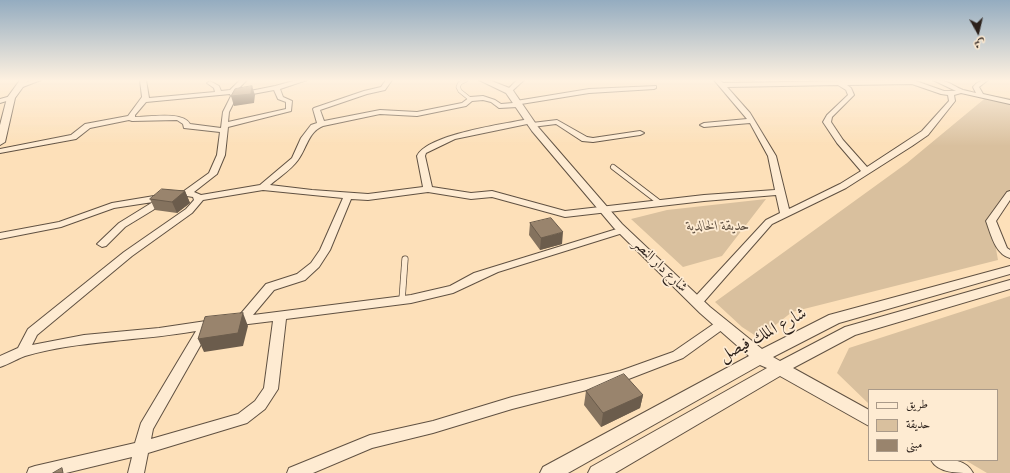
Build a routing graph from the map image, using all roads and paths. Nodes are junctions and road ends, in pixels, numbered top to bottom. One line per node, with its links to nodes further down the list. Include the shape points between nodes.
1 (10, 102): 20 (street)
2 (143, 102): 13 (street, via 131,114)
3 (230, 102): 18 (street)
4 (289, 102): 18 (street, via 289,110)
5 (336, 102): 16 (street, via 316,109)
6 (467, 102): 16 (street, via 464,106 417,114 380,112)
7 (493, 102): 12 (street, via 499,106)
8 (528, 102): 12 (street)
9 (737, 102): 14 (street)
10 (844, 102): 23 (street, via 829,116 827,122)
11 (951, 102): 23 (street, via 925,133)
12 (517, 104): 15 (street, شارع دار النصر)
13 (132, 117): 18 (street, via 147,120 178,118 187,126); 21 (street, via 88,126 73,137)
14 (752, 121): 17 (street); 26 (street, via 772,156)
15 (530, 123): 19 (street, via 557,122 586,139 593,140); 25 (street, via 453,138 423,152 421,156); 33 (street, شارع دار النصر)
16 (321, 124): 24 (street, via 314,127 304,140 295,159)
17 (704, 125)
18 (223, 128): 27 (street, via 221,155 213,174)
19 (640, 134)
20 (0, 142)
21 (0, 151)
22 (613, 167): 32 (lane)
23 (866, 171): 34 (street, via 843,186)
24 (263, 187): 29 (street); 31 (street)
25 (428, 189): 29 (street, via 368,197); 33 (street, via 471,196 492,194 565,214)
26 (780, 192): 32 (street); 34 (street)
27 (187, 193): 30 (street); 31 (street)
28 (1010, 194): 38 (street, via 991,221 1003,250)
29 (348, 196): 45 (street, via 316,265 301,277 270,287)
30 (163, 198): 36 (street, via 112,206 61,224); 37 (street, via 122,225)
31 (198, 198): 48 (street, via 190,211 128,254 32,332)
32 (660, 203): 33 (street)
33 (604, 209): 35 (street, شارع دار النصر)
34 (784, 214): 43 (street, via 769,222)
35 (623, 230): 42 (street, via 478,276 453,288); 43 (street, شارع دار النصر)
36 (0, 236)
37 (102, 244)
38 (1010, 255)
39 (405, 260): 42 (lane)
40 (1010, 270): 49 (street, شارع الملك فيصل, via 834,319)
41 (1010, 284): 51 (street, via 850,331)
42 (402, 300): 44 (street)
43 (697, 302): 46 (street, شارع دار النصر)
44 (280, 316): 45 (street); 53 (street, via 272,389 260,405 242,419)
45 (241, 321): 47 (street)
46 (722, 324): 49 (street, شارع دار النصر); 57 (street, via 678,354 620,376 370,442)
47 (206, 325): 48 (street, via 159,333 84,340); 53 (street, via 146,428)
48 (23, 352): 50 (street)
49 (760, 357): 51 (street, شارع دار النصر); 58 (street, شارع الملك فيصل)
50 (0, 362)
51 (780, 368): 52 (street, شارع دار النصر); 59 (street)
52 (868, 418)
53 (142, 448): 55 (street); 56 (street)
54 (942, 461): 60 (street)
55 (35, 473)
56 (136, 473)
57 (295, 473)
58 (550, 473)
59 (598, 473)
60 (963, 473)

